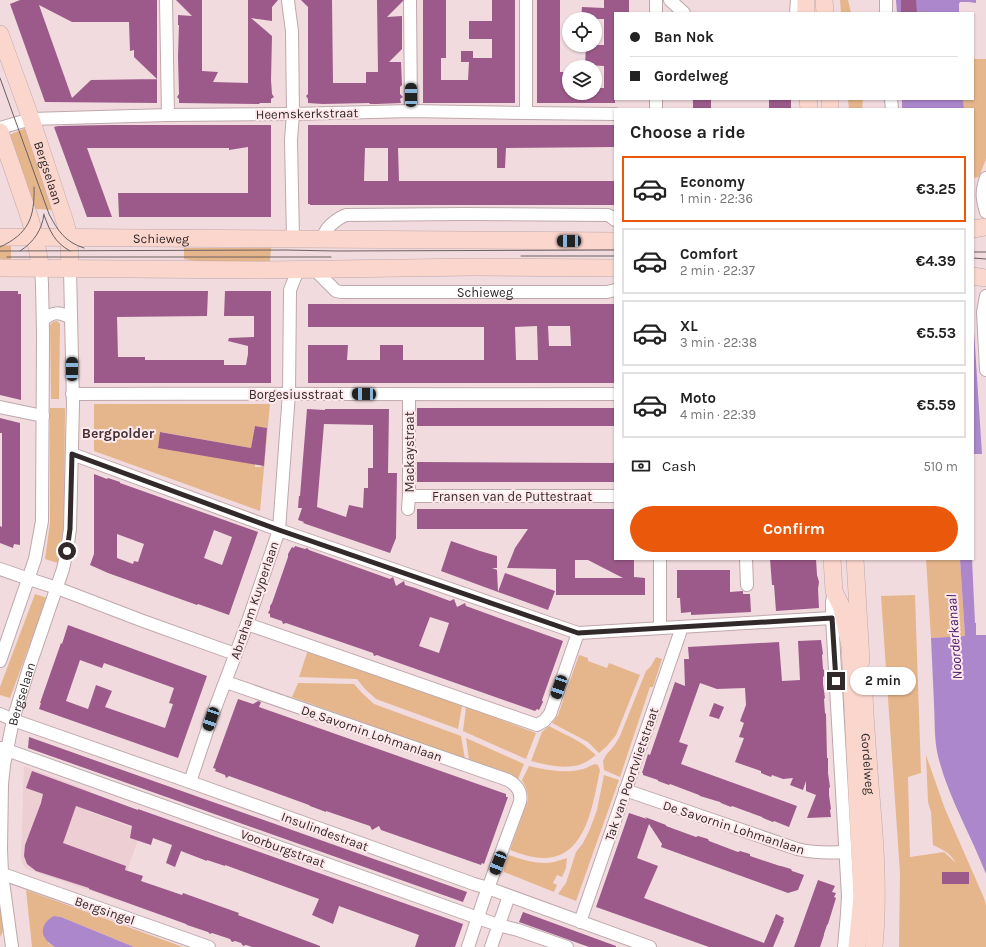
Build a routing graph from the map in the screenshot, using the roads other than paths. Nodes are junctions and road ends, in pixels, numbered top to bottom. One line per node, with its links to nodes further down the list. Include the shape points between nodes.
1 (166, 0): 26 (street)
2 (288, 0): 23 (street, via 292,31)
3 (410, 0): 22 (street)
4 (526, 0): 24 (street)
5 (656, 0): 13 (street)
6 (670, 0): 14 (street)
7 (797, 0): 15 (street)
8 (806, 0): 16 (main road)
9 (816, 0): 17 (main road)
10 (824, 0): 18 (main road)
11 (834, 0): 19 (main road)
12 (886, 0): 20 (street)
13 (656, 12)
14 (683, 12)
15 (796, 12)
16 (806, 12)
17 (817, 12)
18 (825, 12)
19 (835, 12)
20 (886, 12)
21 (0, 34): 27 (main road, Bergselaan)
22 (411, 111): 23 (street, Heemskerkstraat); 24 (street, Heemskerkstraat)
23 (293, 114): 26 (street, Heemskerkstraat); 35 (street)
24 (526, 114): 25 (street, Heemskerkstraat)
25 (614, 114)
26 (168, 115): 27 (street, Heemskerkstraat)
27 (31, 119): 28 (street, Heemskerkstraat); 38 (main road, Bergselaan)
28 (0, 128)
29 (0, 132): 37 (main road)
30 (986, 178): 31 (street, via 982,188)
31 (986, 212)
32 (614, 219): 39 (street, via 608,216 346,215 327,229 323,234)
33 (986, 227): 34 (main road)
34 (974, 229)
35 (293, 232): 38 (main road, Schieweg); 39 (main road, Schieweg)
36 (0, 237): 37 (main road, Schieweg)
37 (35, 237): 38 (main road, Schieweg); 44 (main road)
38 (69, 237): 45 (main road, Bergselaan)
39 (323, 240): 40 (main road, Schieweg)
40 (614, 241)
41 (0, 268): 44 (main road, Schieweg)
42 (319, 268): 43 (main road, Schieweg); 46 (main road, Schieweg); 49 (street, Schieweg, via 320,274 336,291 341,292)
43 (614, 268)
44 (41, 269): 45 (main road, Schieweg); 52 (street)
45 (70, 269): 46 (main road, Schieweg, via 248,270); 51 (street, Bergselaan)
46 (294, 276): 54 (street, Abraham Kuyperlaan, via 290,290)
47 (974, 276): 48 (main road)
48 (986, 278)
49 (614, 290)
50 (986, 296): 53 (street, via 983,312)
51 (72, 318): 52 (street, via 63,314 51,314); 55 (street, Bergselaan)
52 (43, 320): 59 (street)
53 (986, 370)
54 (290, 393): 55 (street, Borgesiusstraat); 57 (street, Borgesiusstraat); 64 (street, Abraham Kuyperlaan)
55 (72, 394): 60 (street, Bergselaan)
56 (614, 394): 57 (street, Borgesiusstraat)
57 (409, 395): 61 (street, Mackaystraat)
58 (0, 407): 59 (street)
59 (43, 416): 72 (street, via 42,520 35,559)
60 (72, 454): 64 (street); 75 (street, Bergselaan, via 70,529)
61 (409, 496): 62 (street, Fransen van de Puttestraat); 63 (street, Mackaystraat)
62 (614, 496)
63 (408, 509)
64 (279, 530): 78 (street, Abraham Kuyperlaan); 81 (street)
65 (660, 560): 80 (street)
66 (746, 560): 74 (street)
67 (832, 560): 76 (main road, Gordelweg)
68 (846, 560): 82 (main road, Gordelweg, via 852,630)
69 (855, 560): 73 (main road, Gordelweg)
70 (863, 560): 73 (main road, Gordelweg, via 863,572)
71 (0, 569): 72 (street)
72 (28, 579): 75 (street); 84 (street)
73 (856, 581): 106 (main road, Gordelweg, via 875,846 877,911)
74 (747, 585)
75 (57, 588): 83 (street); 87 (street, Bergselaan)
76 (834, 591): 77 (street, Gordelweg); 82 (main road, Gordelweg, via 843,611)
77 (832, 618): 79 (street); 91 (street, Gordelweg)
78 (247, 624): 81 (street, via 537,725 550,714); 83 (street, Abraham Kuyperlaan)
79 (682, 627): 80 (street); 90 (street, Tak van Poortvlietstraat)
80 (660, 628): 81 (street)
81 (578, 633)
82 (850, 646): 105 (main road, Gordelweg, via 862,897)
83 (235, 654): 85 (street, Abraham Kuyperlaan)
84 (0, 661)
85 (226, 682): 89 (street, Abraham Kuyperlaan); 93 (street, De Savornin Lohmanlaan, via 513,783 520,794 520,802)
86 (0, 714): 87 (street, Insulindestraat)
87 (13, 720): 88 (street, Bergselaan); 89 (street, Insulindestraat)
88 (4, 748): 92 (street, Bergselaan); 95 (street, Voorburgstraat)
89 (190, 782): 93 (street, Insulindestraat)
90 (625, 790): 91 (street, De Savornin Lohmanlaan, via 797,849 824,853); 96 (street, Tak van Poortvlietstraat)
91 (845, 852): 104 (street, Gordelweg, via 848,905)
92 (1, 874): 98 (street, Bergselaan); 99 (street, Bergsingel)
93 (488, 888): 94 (street, Insulindestraat); 95 (street)
94 (509, 896): 96 (street, Insulindestraat); 97 (street)
95 (478, 918): 97 (street, Voorburgstraat); 100 (street)
96 (580, 922): 103 (street, Insulindestraat)
97 (498, 925): 101 (street); 102 (street, Voorburgstraat)
98 (12, 947)
99 (209, 947)
100 (468, 947)
101 (491, 947)
102 (566, 947)
103 (650, 947)
104 (844, 947)
105 (857, 947)
106 (874, 947)

